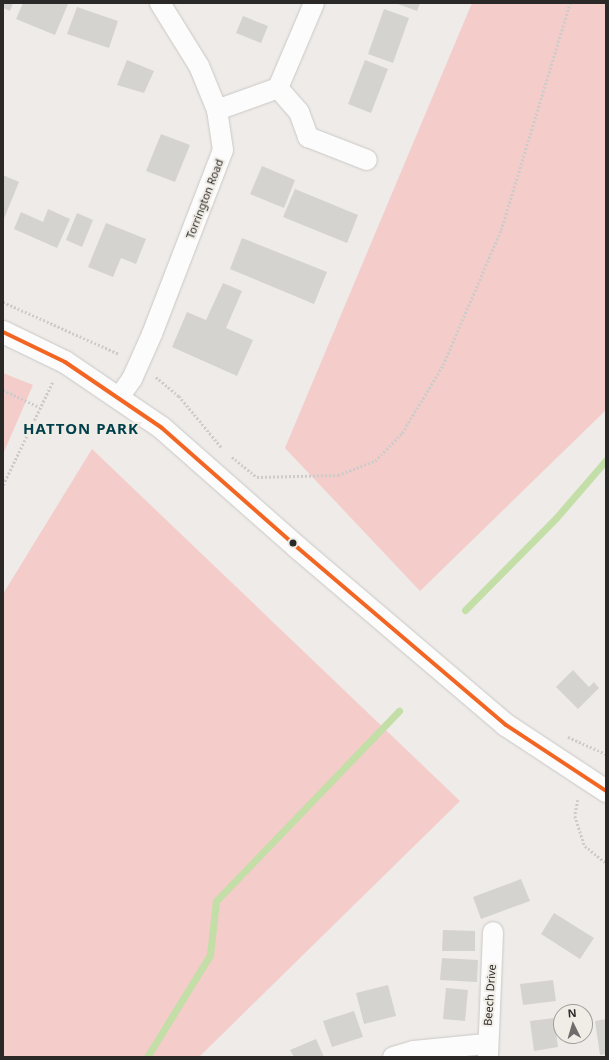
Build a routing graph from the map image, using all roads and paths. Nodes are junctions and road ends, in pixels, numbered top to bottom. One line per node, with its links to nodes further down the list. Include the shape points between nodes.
1 (160, 3): 5 (street, Torrington Road, via 199,66)
2 (314, 3): 4 (street)
3 (570, 3): 15 (path, via 501,230 443,365 402,433 375,461 338,475 258,477)
4 (278, 88): 5 (street); 6 (street, via 299,112 308,137)
5 (217, 110): 13 (street, Torrington Road, via 223,150 152,334 132,379)
6 (367, 160)
7 (3, 302): 9 (path)
8 (3, 332): 10 (street)
9 (124, 357)
10 (65, 362): 13 (street); 14 (path)
11 (150, 372): 15 (path, via 179,396)
12 (3, 390): 14 (path)
13 (120, 396): 18 (street, via 211,468 298,548 506,725)
14 (38, 406): 17 (path)
15 (225, 451): 16 (path)
16 (221, 456)
17 (3, 485)
18 (606, 791)
19 (494, 932): 20 (street, Beech Drive)
20 (487, 1051): 21 (street, via 414,1051)
21 (393, 1057)

